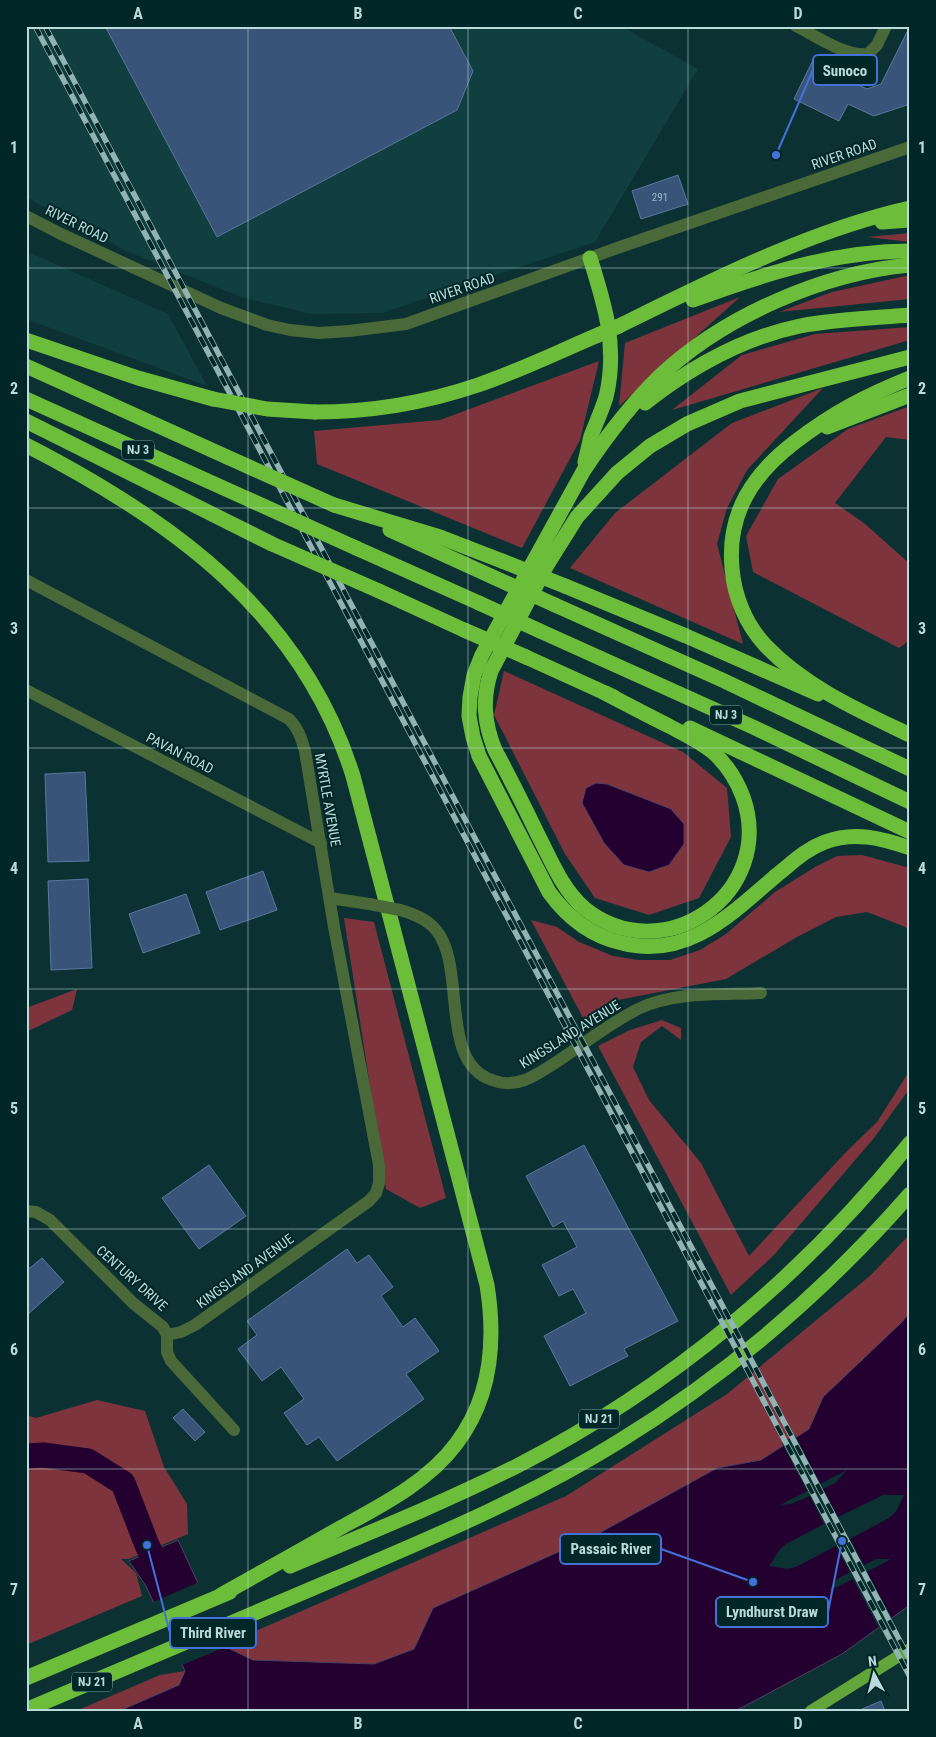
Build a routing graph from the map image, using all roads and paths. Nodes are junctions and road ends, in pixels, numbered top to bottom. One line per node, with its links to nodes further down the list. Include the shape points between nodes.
1 (796, 26): 2 (street, via 858,56 868,54)
2 (885, 28)
3 (910, 147): 9 (street, RIVER ROAD)
4 (910, 208): 7 (highway)
5 (26, 216): 9 (street, RIVER ROAD, via 221,308 267,325 319,333 406,324)
6 (910, 220): 7 (highway, via 865,225)
7 (819, 236): 12 (highway, via 697,288)
8 (910, 251): 12 (highway, via 856,254 793,266)
9 (590, 258): 23 (highway, via 608,318 611,362 606,396 591,436)
10 (910, 265): 20 (highway, via 877,269 820,285 741,319 666,371)
11 (910, 315): 20 (highway, via 814,324 747,341 681,377)
12 (619, 326): 13 (highway, bridge, via 453,393 380,408 315,412 213,400)
13 (26, 340)
14 (910, 356): 27 (highway, via 732,404 687,424 644,450 605,484 577,517 547,565 491,671 484,707 489,734 564,884 583,907 610,923 641,931 674,928 715,906 736,882 749,840 745,804 736,781 714,753 692,738)
15 (26, 366): 24 (highway, NJ 3, bridge)
16 (910, 378): 21 (highway, via 846,407)
17 (910, 395): 21 (highway)
18 (26, 399): 31 (highway, NJ 3, bridge, via 735,719)
19 (26, 421): 27 (highway, bridge, via 272,544)
20 (610, 434): 23 (highway)
21 (794, 443): 28 (highway, via 757,477 744,499 733,535 731,561 734,586 752,628 775,655 818,687)
22 (26, 445): 44 (highway, via 130,505 219,571 270,622 314,687 338,734 353,776 489,1300 492,1344 488,1373 474,1416 456,1445 430,1471 387,1501)
23 (584, 470): 34 (highway, via 482,655 470,696 470,726 479,756 556,901 582,926 604,938 640,946 665,946 709,930 805,852 826,842 861,836)
24 (334, 505): 28 (highway, bridge, via 440,537 502,561); 30 (highway, NJ 3, bridge, via 720,679)
25 (26, 580): 33 (street, MYRTLE AVENUE, via 296,727)
26 (26, 690): 33 (street, PAVAN ROAD)
27 (605, 693): 32 (highway, via 715,739)
28 (877, 719): 29 (highway)
29 (910, 735)
30 (910, 769)
31 (910, 802)
32 (910, 832)
33 (320, 843): 35 (street, MYRTLE AVENUE)
34 (910, 848)
35 (330, 898): 36 (street, KINGSLAND AVENUE, bridge, via 400,910 424,919 437,931 448,955 459,1030 467,1060 479,1074 501,1083 534,1076 648,1004 686,997); 38 (street, MYRTLE AVENUE)
36 (761, 993)
37 (910, 1143): 44 (highway, NJ 21, via 847,1216 783,1279 713,1339 633,1397 562,1441 484,1482)
38 (379, 1183): 42 (street, KINGSLAND AVENUE, via 370,1201 195,1325)
39 (910, 1194): 40 (highway, NJ 21)
40 (904, 1203): 47 (highway, NJ 21, via 832,1275 758,1342 678,1403 616,1444 484,1514)
41 (26, 1211): 42 (street, CENTURY DRIVE, via 36,1212 50,1220 133,1303 163,1327)
42 (167, 1335): 43 (street, via 167,1352 171,1361)
43 (234, 1430)
44 (221, 1595): 46 (highway, NJ 21)
45 (910, 1649): 48 (main road)
46 (26, 1678)
47 (26, 1710)
48 (811, 1711)

